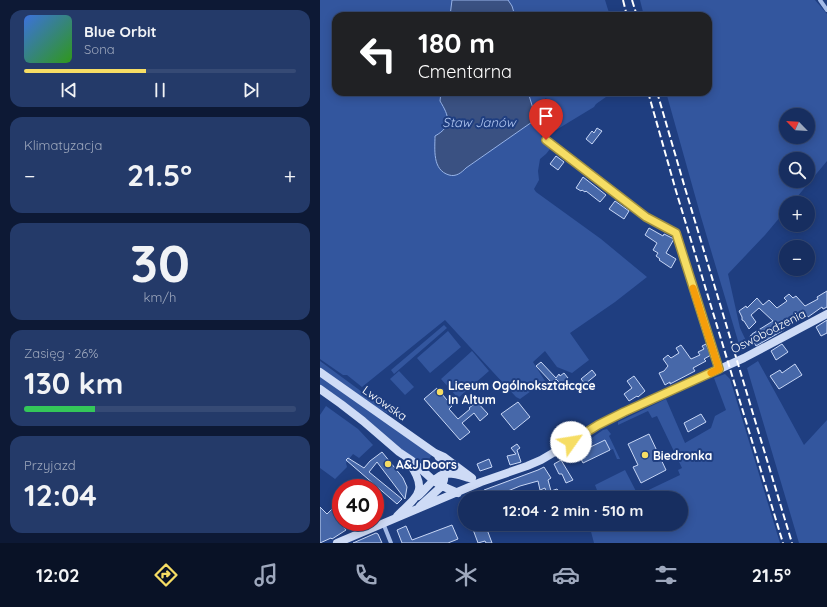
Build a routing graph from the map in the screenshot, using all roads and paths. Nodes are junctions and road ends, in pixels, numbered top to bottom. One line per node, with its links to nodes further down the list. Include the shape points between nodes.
1 (820, 0): 2 (street)
2 (827, 10)
3 (546, 140): 5 (street, via 646,217 676,233)
4 (827, 314): 5 (street, Oswobodzenia)
5 (719, 369): 13 (street, Oswobodzenia, via 604,422 541,460)
6 (320, 372): 9 (street, Lwowska)
7 (320, 389): 8 (street)
8 (399, 452): 12 (street); 17 (street, via 417,475 419,490)
9 (436, 454): 10 (street, Lwowska, via 442,462); 11 (street, Lwowska)
10 (445, 474): 11 (street); 12 (street); 14 (street)
11 (472, 478): 13 (street)
12 (434, 481): 14 (street); 17 (street)
13 (481, 482): 15 (street, Oswobodzenia)
14 (442, 486): 16 (street); 18 (street, Oswobodzenia)
15 (462, 491)
16 (458, 493): 18 (street, Oswobodzenia)
17 (416, 498): 19 (street)
18 (416, 510): 19 (street, Oswobodzenia)
19 (394, 519): 20 (street, Oswobodzenia)
20 (384, 523)
21 (384, 526): 24 (street)
22 (364, 531): 23 (street, Oswobodzenia)
23 (336, 543)
24 (391, 543)

